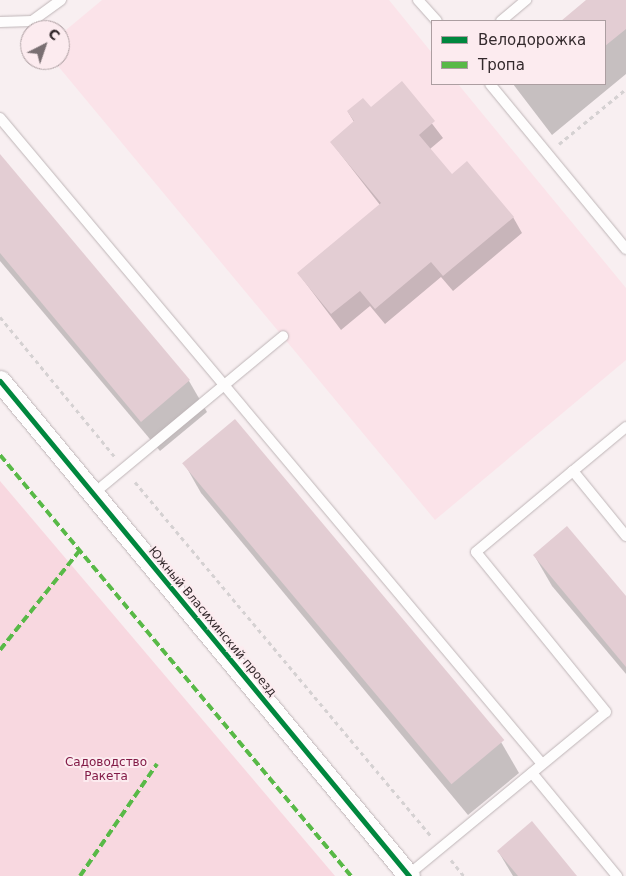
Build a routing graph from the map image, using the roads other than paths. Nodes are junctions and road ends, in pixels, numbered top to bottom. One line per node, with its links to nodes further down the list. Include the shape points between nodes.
1 (61, 0): 6 (lane, via 32,21)
2 (418, 0): 4 (lane)
3 (526, 0): 5 (lane)
4 (436, 20)
5 (502, 20)
6 (0, 22)
7 (491, 85): 9 (lane)
8 (0, 118): 12 (lane)
9 (626, 249)
10 (282, 336): 12 (lane)
11 (0, 382): 15 (street, Южный Власихинский проезд)
12 (226, 384): 15 (lane); 17 (lane)
13 (626, 427): 14 (lane)
14 (573, 471): 16 (lane); 17 (lane, via 476,552 606,712)
15 (93, 494): 19 (street, Южный Власихинский проезд)
16 (626, 536)
17 (542, 764): 18 (lane)
18 (532, 773): 19 (lane); 20 (lane)
19 (409, 876)
20 (617, 876)

